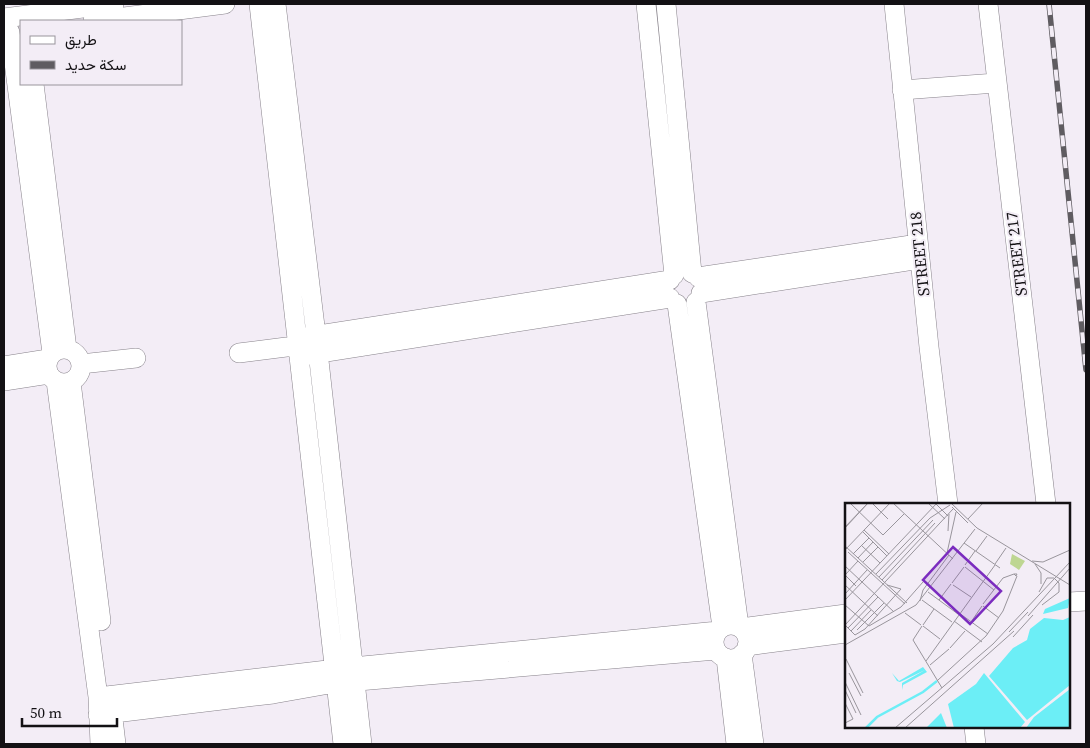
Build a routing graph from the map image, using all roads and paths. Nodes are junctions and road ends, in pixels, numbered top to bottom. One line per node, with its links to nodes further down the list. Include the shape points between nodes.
1 (114, 4): 9 (street)
2 (224, 4): 10 (street)
3 (259, 4): 18 (street)
4 (276, 4): 17 (street)
5 (646, 4): 16 (street)
6 (666, 4): 16 (street)
7 (894, 4): 14 (street, STREET 218)
8 (988, 4): 12 (street, STREET 217)
9 (45, 20)
10 (100, 20)
11 (10, 28): 22 (street)
12 (996, 83): 14 (street); 25 (street, STREET 217)
13 (34, 85): 22 (street)
14 (902, 90): 15 (street, STREET 218)
15 (919, 252): 16 (street); 24 (street, STREET 218)
16 (685, 288): 17 (street); 29 (street)
17 (317, 344): 18 (street); 32 (street)
18 (298, 346): 19 (street); 33 (street)
19 (239, 353)
20 (136, 358): 22 (street, via 81,364 79,374)
21 (4, 366): 22 (street)
22 (57, 366): 23 (street); 34 (street)
23 (4, 381)
24 (948, 503)
25 (1046, 503)
26 (1070, 602): 27 (street)
27 (1086, 602)
28 (845, 614): 29 (street)
29 (730, 628): 31 (street, via 747,636); 31 (street, via 714,638); 32 (street)
30 (845, 633): 31 (street)
31 (733, 652): 32 (street); 40 (street); 41 (street)
32 (354, 674): 33 (street); 39 (street)
33 (334, 676): 34 (street); 38 (street)
34 (105, 705): 36 (street); 37 (street)
35 (974, 728): 42 (street)
36 (100, 744)
37 (116, 744)
38 (342, 744)
39 (362, 744)
40 (736, 744)
41 (754, 744)
42 (976, 744)

